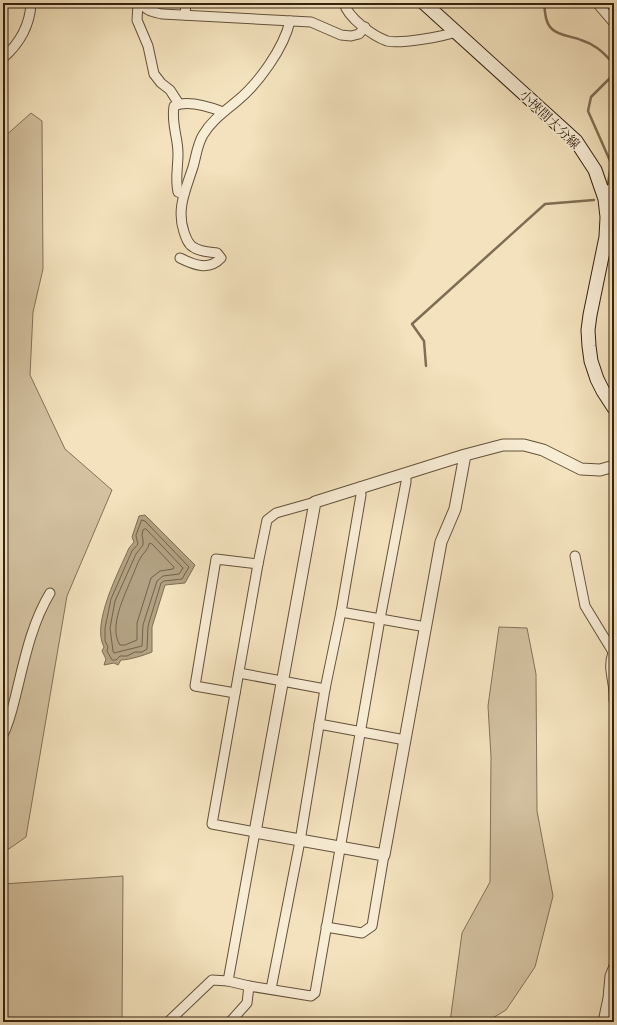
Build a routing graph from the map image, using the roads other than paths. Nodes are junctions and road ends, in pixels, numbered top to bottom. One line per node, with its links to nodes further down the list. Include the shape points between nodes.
1 (31, 3): 13 (street, via 28,24 12,51)
2 (138, 3): 14 (street, via 137,20 148,46 154,74 170,90)
3 (142, 3): 8 (street, via 150,12)
4 (186, 3): 8 (street)
5 (344, 3): 11 (street, via 350,16)
6 (424, 3): 12 (main road, 小挾間大分線)
7 (597, 3): 10 (street)
8 (186, 16): 9 (street)
9 (290, 22): 11 (street, via 311,22 341,35 351,36 359,34); 15 (street, via 277,51 261,77)
10 (614, 23)
11 (365, 27): 12 (street, via 388,41 418,40)
12 (455, 32): 18 (main road, 小挾間大分線, via 576,141 595,170)
13 (3, 58)
14 (179, 104): 15 (street, via 198,105); 17 (street, via 174,106 173,123 178,152 176,184 178,192)
15 (223, 112): 17 (street, via 203,135)
16 (614, 186): 18 (street)
17 (183, 194): 19 (street, via 182,227 187,240 194,247 204,251 217,252 221,258 217,263 207,266 193,265)
18 (603, 195): 20 (main road, 小挾間大分線, via 607,217 606,237 588,330 591,361 597,379)
19 (180, 258)
20 (614, 408)
21 (465, 455): 22 (street, via 504,445 524,445 543,450 581,469 600,470); 23 (street); 31 (street, via 455,509 441,542)
22 (614, 466)
23 (406, 474): 24 (street); 30 (street)
24 (360, 487): 25 (street); 29 (street, via 361,495)
25 (315, 502): 27 (street, via 276,514 267,520); 34 (street)
26 (575, 556): 32 (street, via 584,606)
27 (258, 564): 33 (street); 37 (street, via 216,559 195,686)
28 (50, 593): 41 (street, via 31,635)
29 (341, 612): 30 (street); 36 (street)
30 (380, 619): 31 (street); 40 (street)
31 (426, 627): 42 (street)
32 (614, 652): 35 (street, via 610,670)
33 (239, 673): 34 (street); 37 (street)
34 (282, 682): 36 (street); 43 (street)
35 (614, 685): 38 (street)
36 (326, 689): 39 (street)
37 (235, 693): 43 (street, via 212,824)
38 (614, 700)
39 (320, 724): 40 (street); 44 (street)
40 (361, 732): 42 (street); 45 (street)
41 (3, 735)
42 (405, 740): 46 (street)
43 (255, 832): 44 (street); 49 (street)
44 (300, 840): 45 (street); 51 (street)
45 (340, 848): 46 (street); 47 (street)
46 (384, 855): 47 (street, via 372,926 362,932)
47 (326, 927): 51 (street, via 315,993 312,996)
48 (614, 966): 54 (street)
49 (228, 981): 50 (street); 52 (street, via 212,980)
50 (249, 986): 51 (street); 53 (street, via 247,1003)
51 (271, 989)
52 (168, 1022)
53 (230, 1022)
54 (603, 1022)

